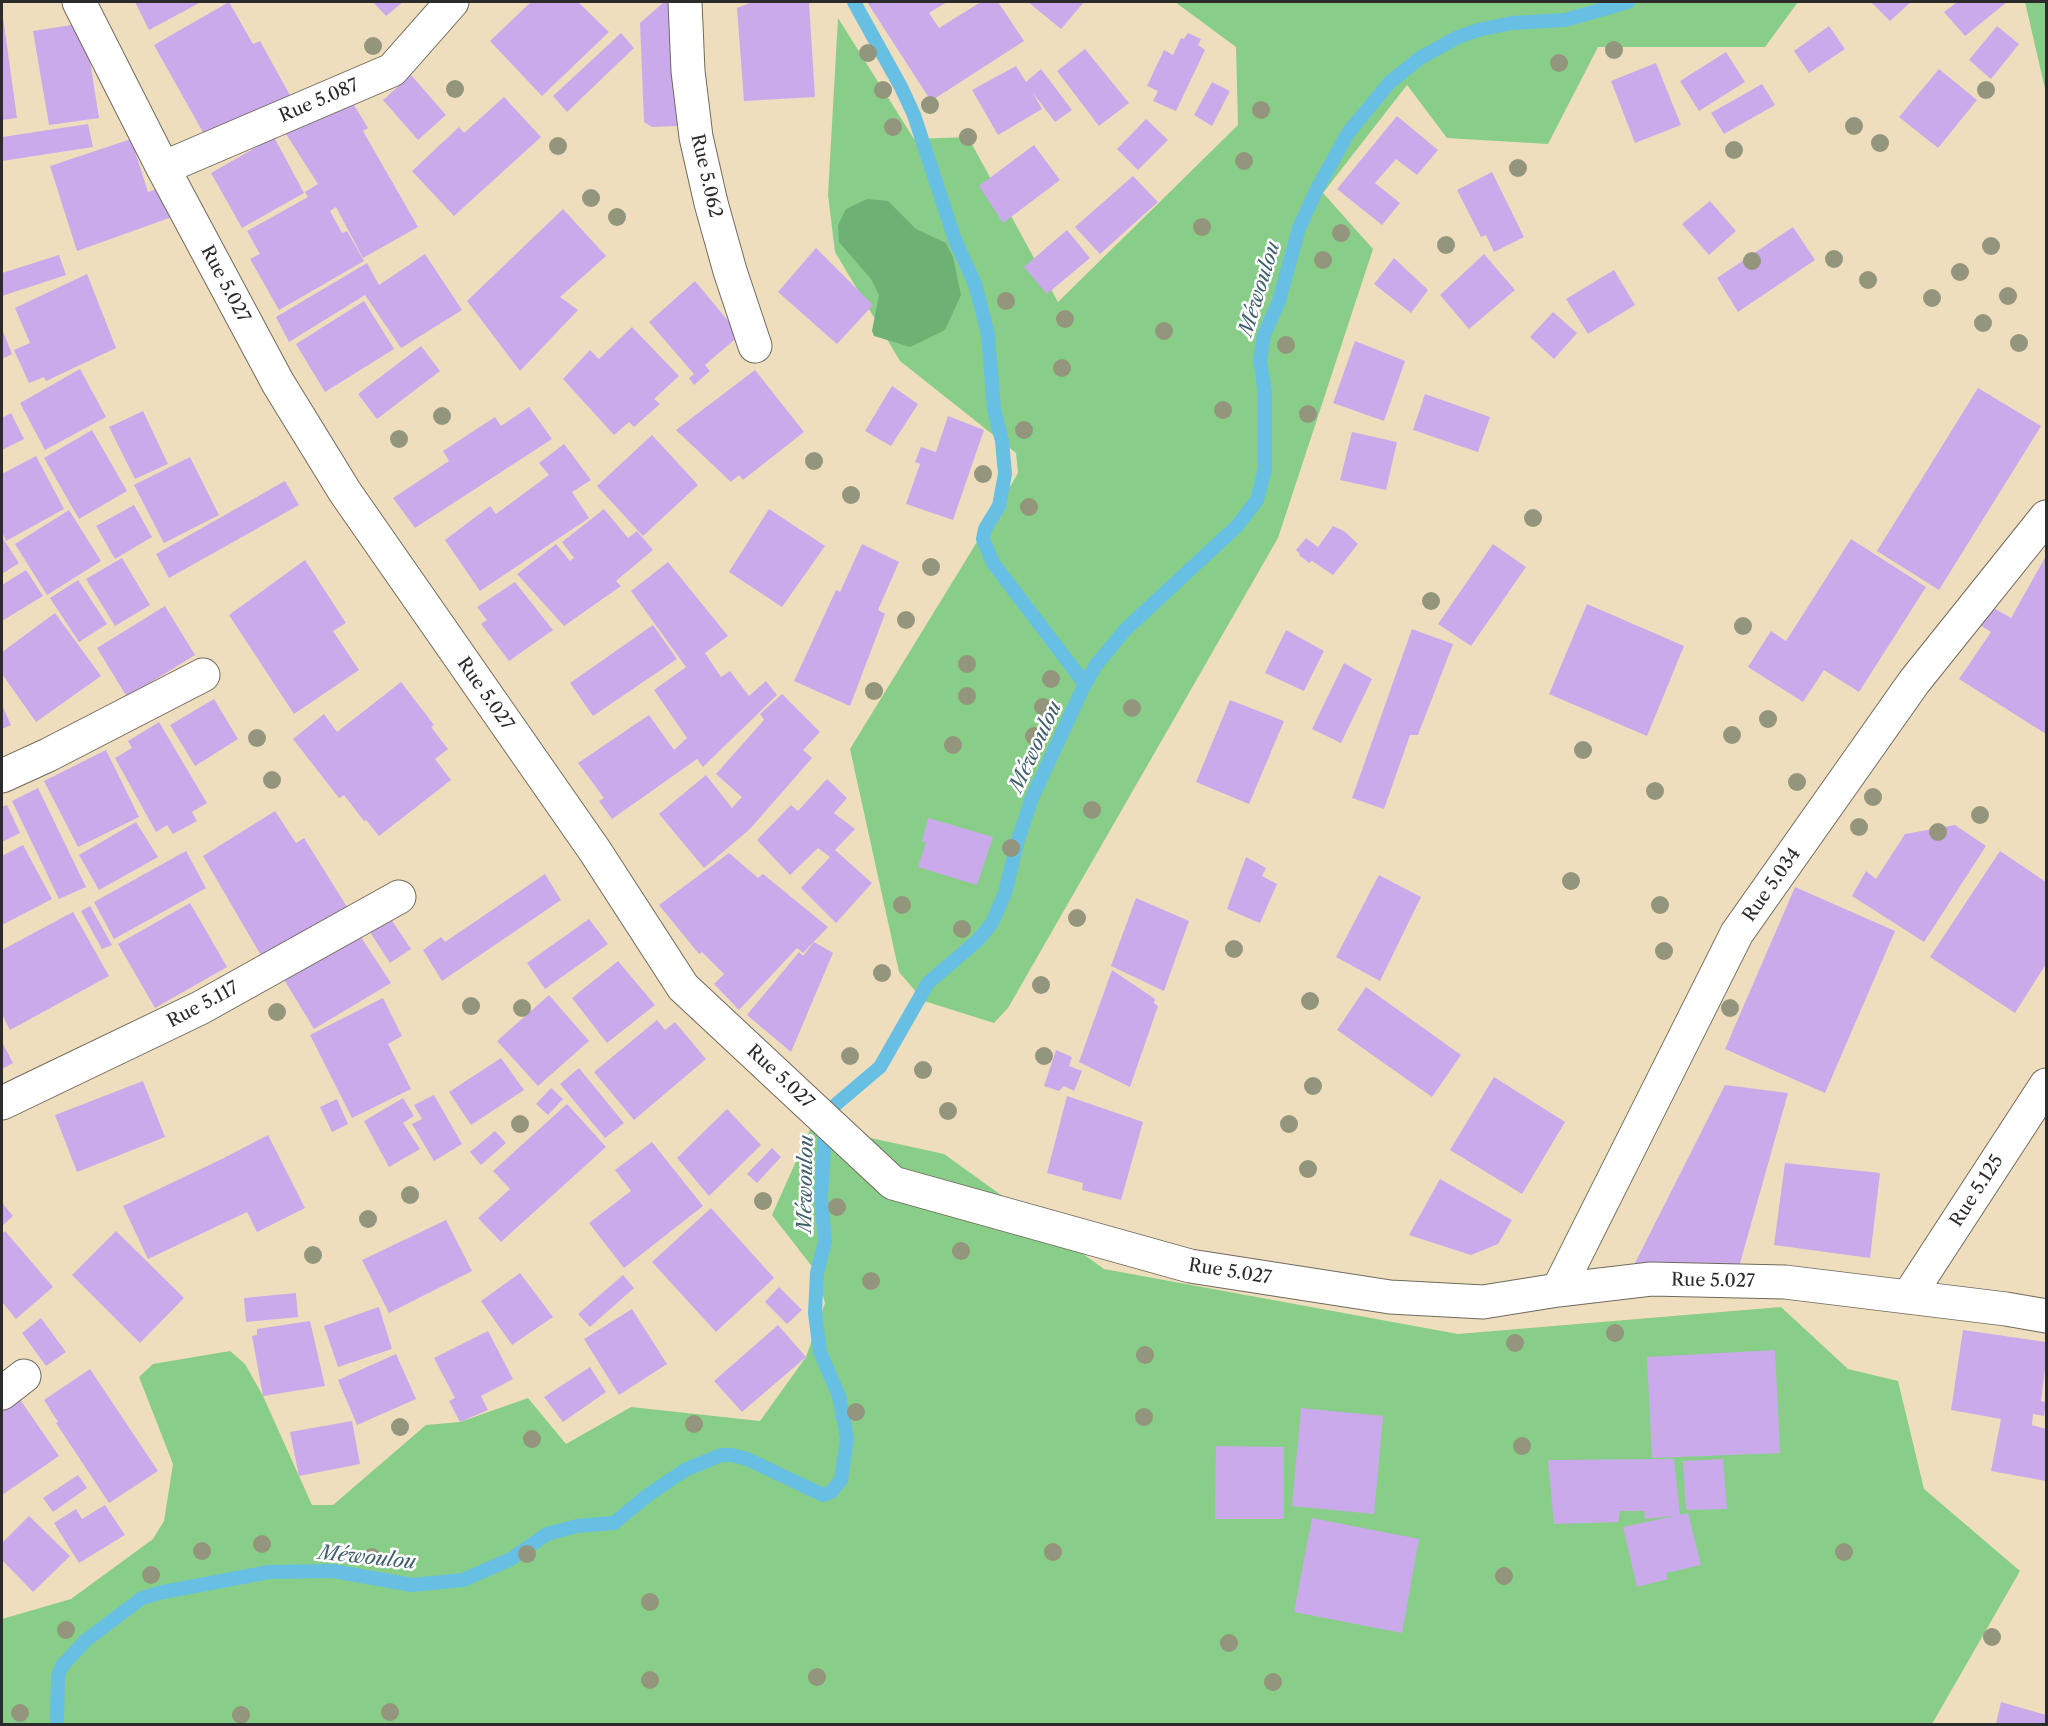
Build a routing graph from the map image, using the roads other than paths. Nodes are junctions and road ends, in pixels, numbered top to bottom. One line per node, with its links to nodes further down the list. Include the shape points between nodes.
1 (79, 2): 4 (street, Rue 5.027)
2 (452, 2): 4 (street, Rue 5.087, via 392,70)
3 (685, 2): 5 (street, Rue 5.062, via 696,137 730,271)
4 (163, 168): 12 (street, Rue 5.027, via 278,383 345,492 595,851 683,987 892,1183 1190,1266 1390,1297 1483,1302)
5 (755, 346)
6 (2046, 517): 12 (street, Rue 5.034, via 1914,682 1737,933)
7 (203, 675): 8 (street)
8 (2, 776)
9 (399, 897): 11 (street, Rue 5.117, via 200,1008)
10 (2046, 1085): 13 (street, Rue 5.125)
11 (2, 1103)
12 (1558, 1290): 13 (street, Rue 5.027, via 1651,1280 1762,1281)
13 (1908, 1297): 14 (street, Rue 5.027)
14 (2046, 1316)

